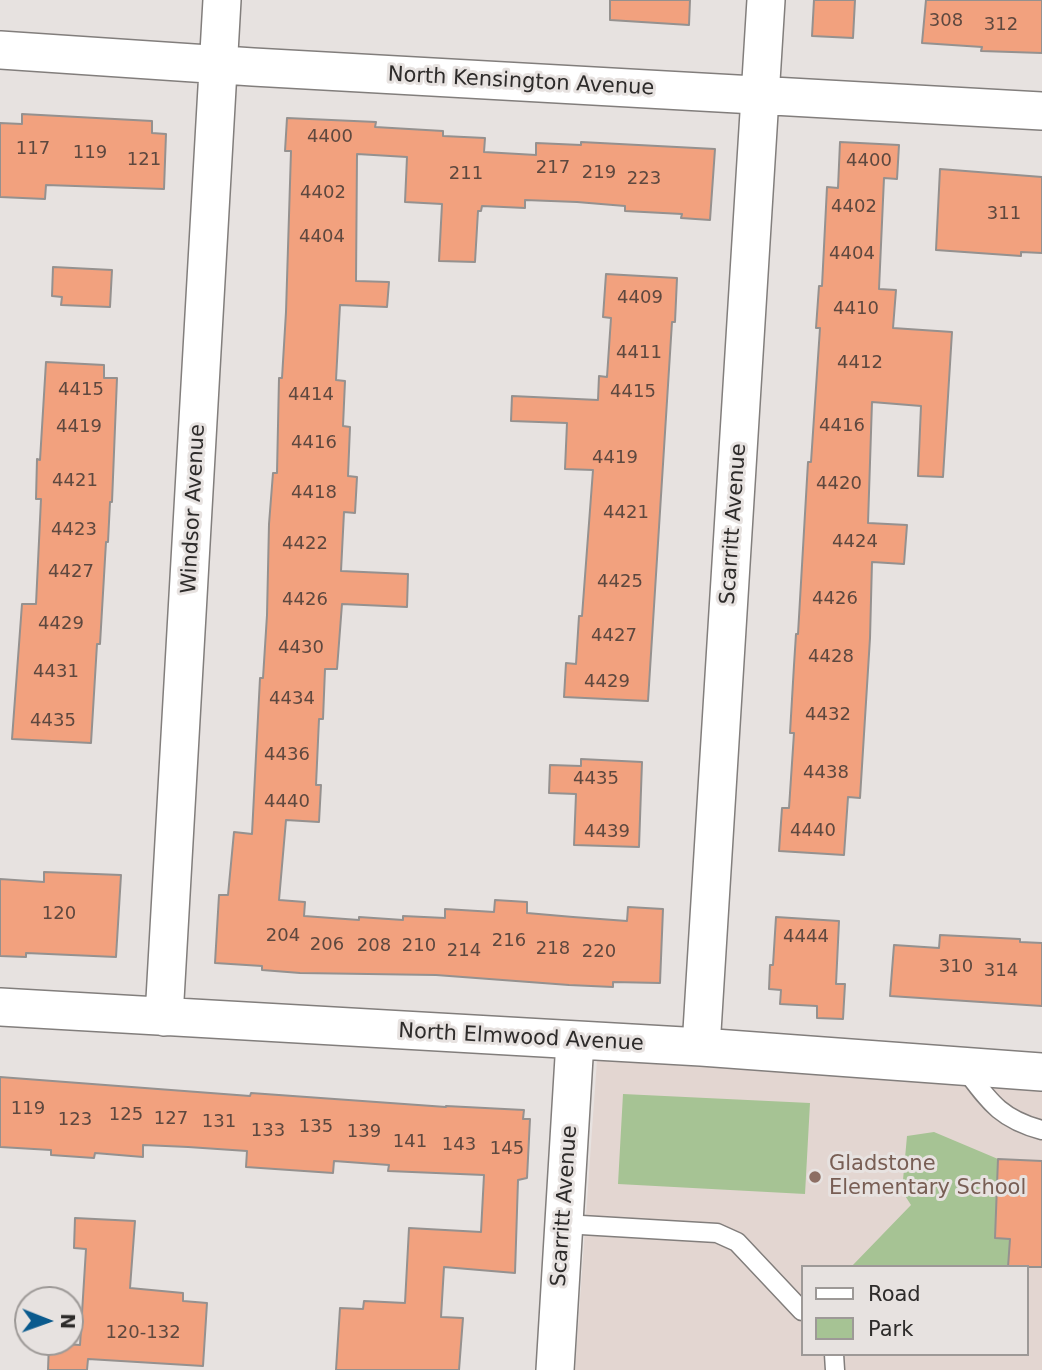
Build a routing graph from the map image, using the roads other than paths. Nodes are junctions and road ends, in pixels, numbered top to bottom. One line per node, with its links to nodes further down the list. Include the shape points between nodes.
1 (222, 0): 4 (street, Windsor Avenue)
2 (766, 0): 5 (street, Scarritt Avenue)
3 (0, 50): 4 (street, North Kensington Avenue)
4 (219, 64): 5 (street, North Kensington Avenue); 8 (street, Windsor Avenue)
5 (760, 96): 6 (street, North Kensington Avenue); 10 (street, Scarritt Avenue)
6 (1042, 111)
7 (0, 1007): 8 (street, North Elmwood Avenue)
8 (164, 1017): 9 (street, North Elmwood Avenue)
9 (575, 1041): 10 (street, North Elmwood Avenue); 14 (street, Scarritt Avenue)
10 (701, 1047): 11 (street, North Elmwood Avenue)
11 (964, 1068): 12 (street, North Elmwood Avenue); 13 (lane, via 988,1101 1017,1124)
12 (1042, 1072)
13 (1042, 1130)
14 (564, 1224): 15 (lane, via 718,1233 737,1242); 16 (street, Scarritt Avenue)
15 (800, 1309)
16 (555, 1370)

